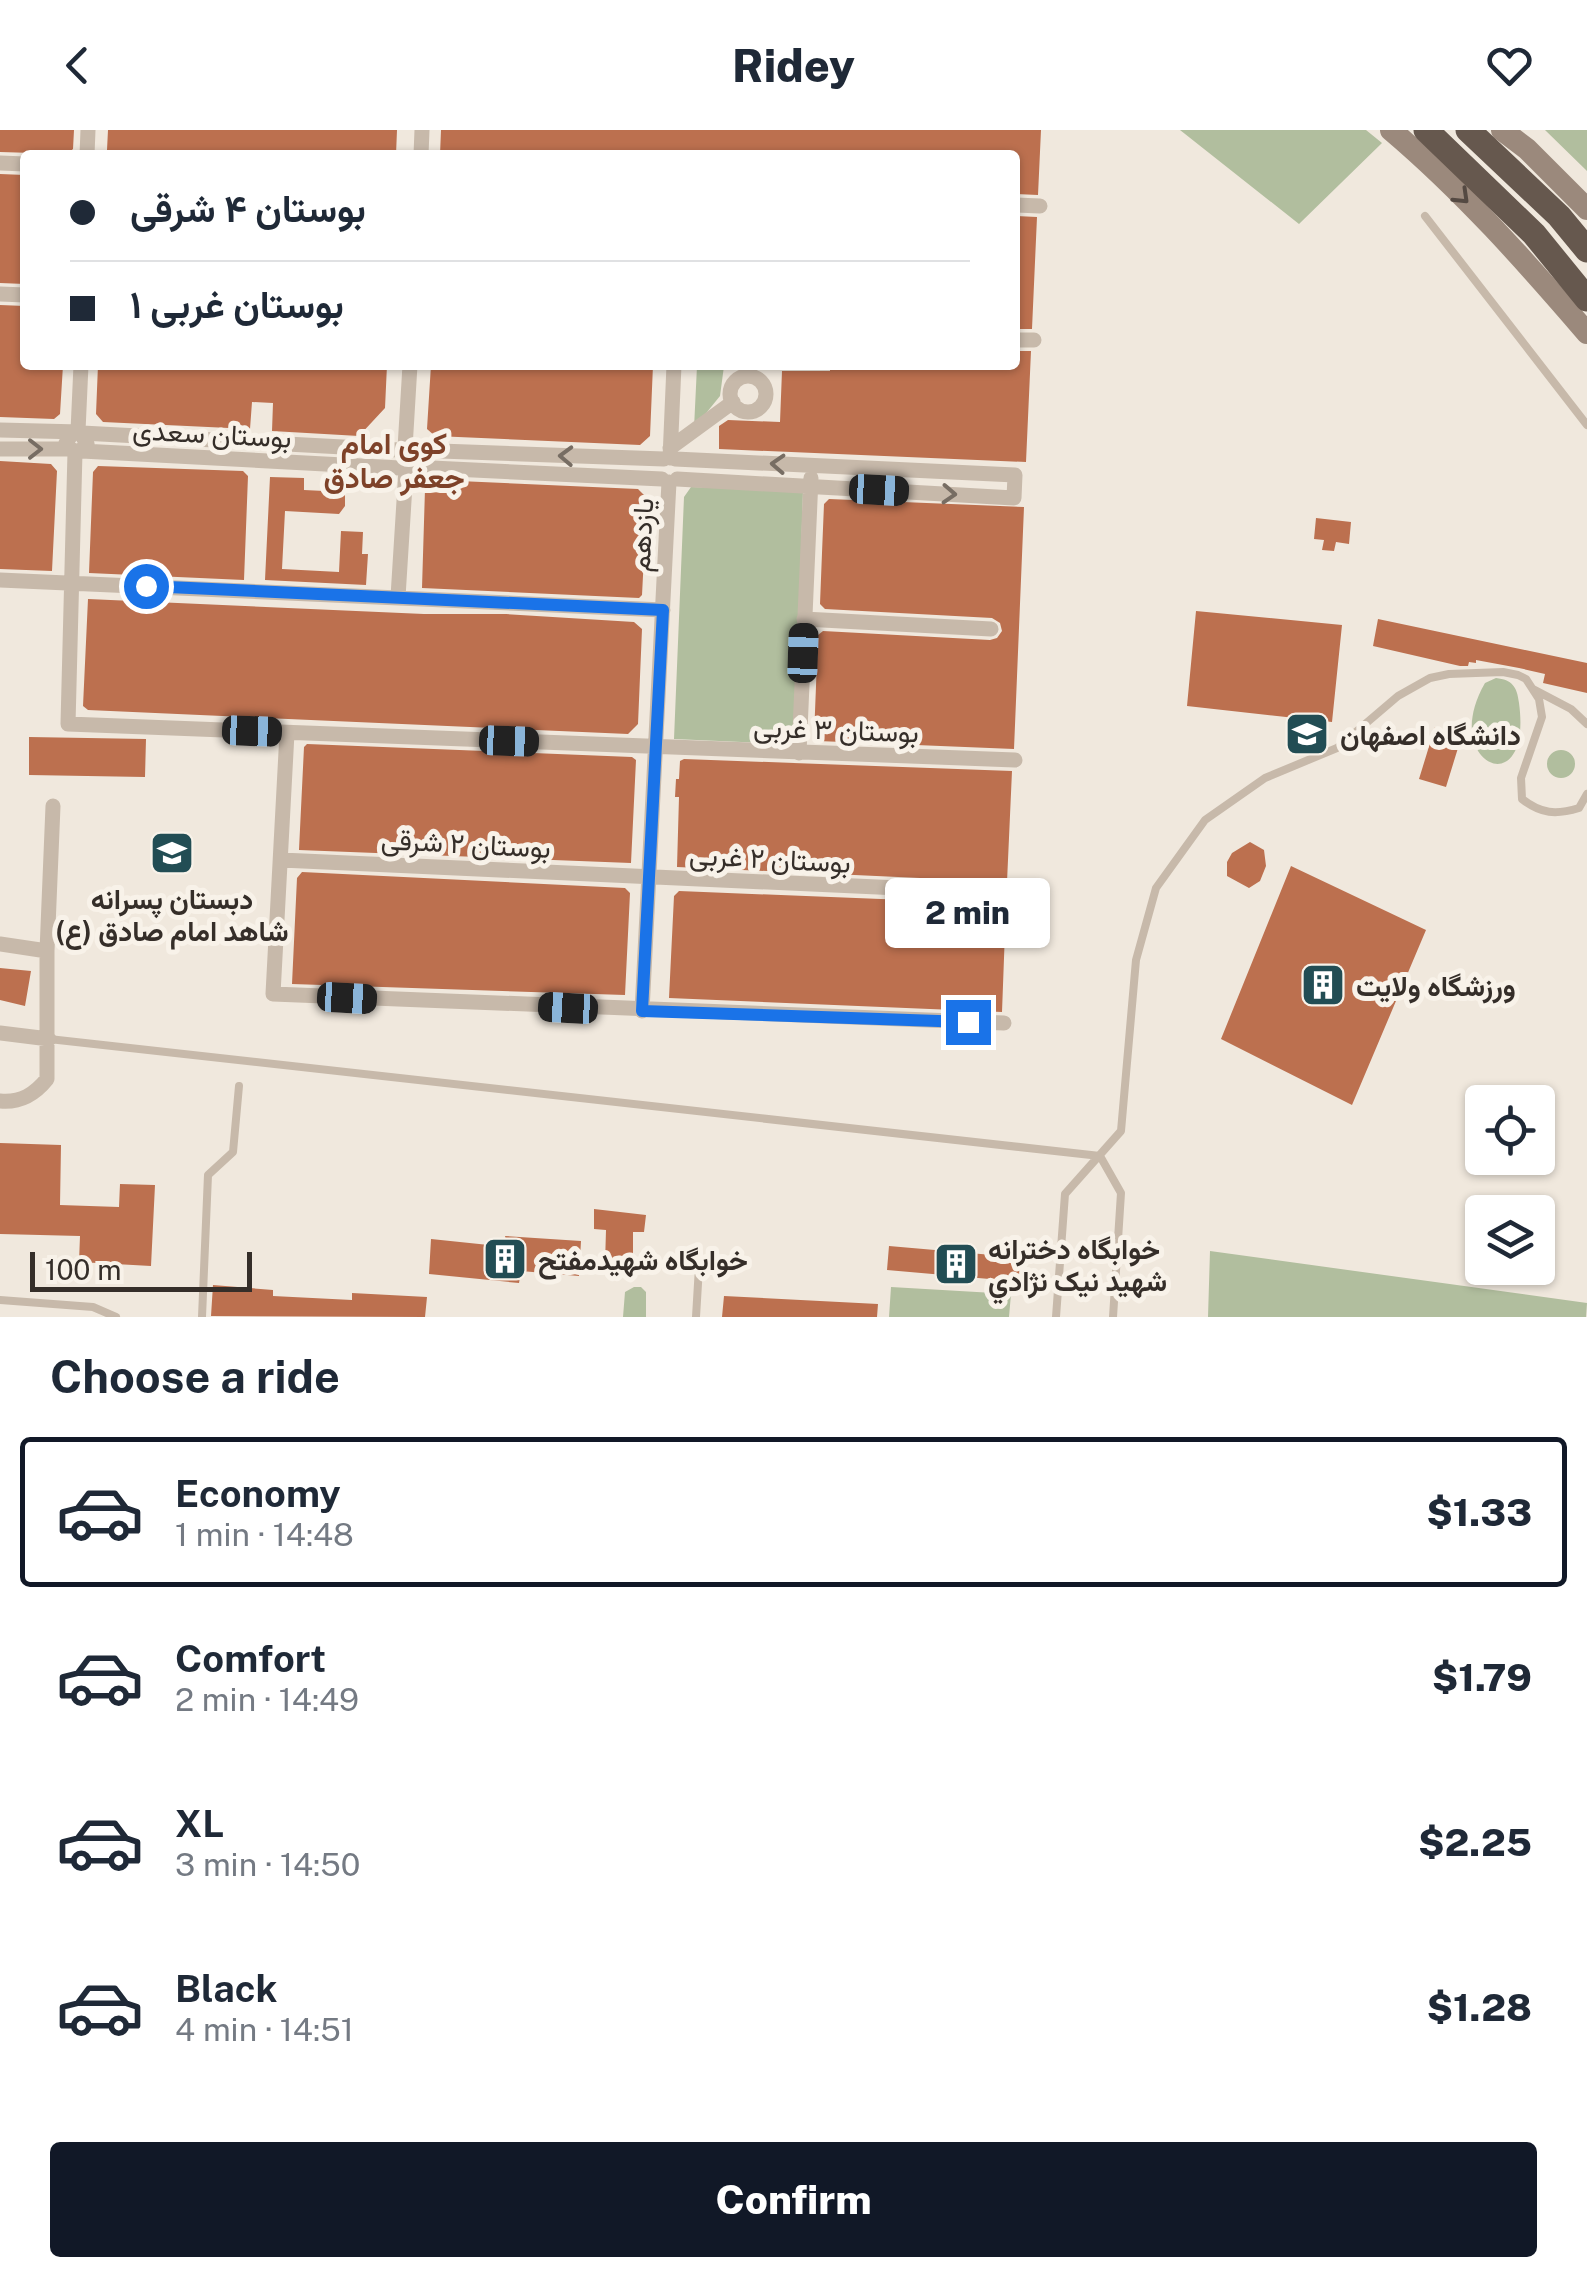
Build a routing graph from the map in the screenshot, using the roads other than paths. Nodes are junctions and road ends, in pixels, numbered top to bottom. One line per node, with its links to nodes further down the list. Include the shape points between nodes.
1 (1391, 130): 12 (main road, one-way to 12, via 1466,200)
2 (1426, 130): 11 (highway, via 1534,234)
3 (1468, 130): 10 (highway)
4 (1502, 130): 5 (main road)
5 (1528, 140): 8 (main road)
6 (1020, 205): 7 (street)
7 (1040, 206)
8 (1587, 209)
9 (1424, 216): 19 (lane)
10 (1587, 250)
11 (1587, 299)
12 (1587, 333)
13 (1020, 340): 14 (street)
14 (1034, 340)
15 (81, 370): 21 (street)
16 (410, 370): 23 (street)
17 (674, 370): 25 (street, یازدهم)
18 (733, 402): 25 (street)
19 (1587, 425)
20 (0, 430): 21 (street, بوستان سعدی)
21 (78, 432): 23 (street, بوستان سعدی); 24 (street, via 67,440)
22 (0, 449): 24 (street, بوستان سعدی, one-way to 24)
23 (405, 449): 25 (street, بوستان سعدی, one-way to 23); 27 (street, via 395,459)
24 (76, 451): 27 (street, بوستان سعدی); 31 (street)
25 (670, 456): 26 (street, بوستان سعدی, one-way to 25); 28 (street, یازدهم, via 682,468)
26 (811, 466): 29 (street); 29 (street, بوستان سعدی, one-way to 26, via 1014,498 1015,475)
27 (406, 468): 28 (street, بوستان سعدی); 32 (street)
28 (669, 480): 29 (street, بوستان سعدی); 33 (street, یازدهم)
29 (811, 486): 34 (street)
30 (0, 580): 31 (street)
31 (74, 584): 32 (street); 38 (street, بوستان ۳ غربی, via 68,724)
32 (398, 597): 33 (street)
33 (663, 610): 39 (street, یازدهم)
34 (804, 619): 35 (street); 40 (street)
35 (991, 628)
36 (1533, 689): 37 (lane); 42 (lane, via 1542,717 1520,778 1522,800 1560,814 1579,808); 55 (lane, via 1504,672 1430,678 1336,748 1265,778 1205,820 1156,888 1136,960 1121,1131)
37 (1587, 724)
38 (287, 732): 39 (street, بوستان ۳ غربی); 44 (street)
39 (656, 746): 40 (street, بوستان ۳ غربی); 45 (street, یازدهم)
40 (799, 753): 41 (street, بوستان ۳ غربی)
41 (1015, 760)
42 (1587, 794)
43 (54, 806): 48 (street)
44 (280, 860): 45 (street, بوستان ۲ شرقی); 49 (street, via 274,994)
45 (649, 877): 46 (street, بوستان ۲ غربی); 49 (street, یازدهم)
46 (1009, 894)
47 (0, 944): 48 (street)
48 (48, 951): 52 (street)
49 (642, 1011): 50 (street)
50 (1004, 1023)
51 (0, 1033): 52 (street)
52 (50, 1039): 54 (street, via 48,1078 36,1093); 55 (lane)
53 (239, 1086): 59 (lane, via 233,1152 208,1174)
54 (0, 1101)
55 (1100, 1156): 61 (lane, via 1065,1194); 62 (lane, via 1121,1192)
56 (700, 1267): 60 (lane)
57 (0, 1300): 58 (lane, via 94,1307)
58 (116, 1317)
59 (202, 1317)
60 (696, 1317)
61 (1056, 1317)
62 (1113, 1317)

